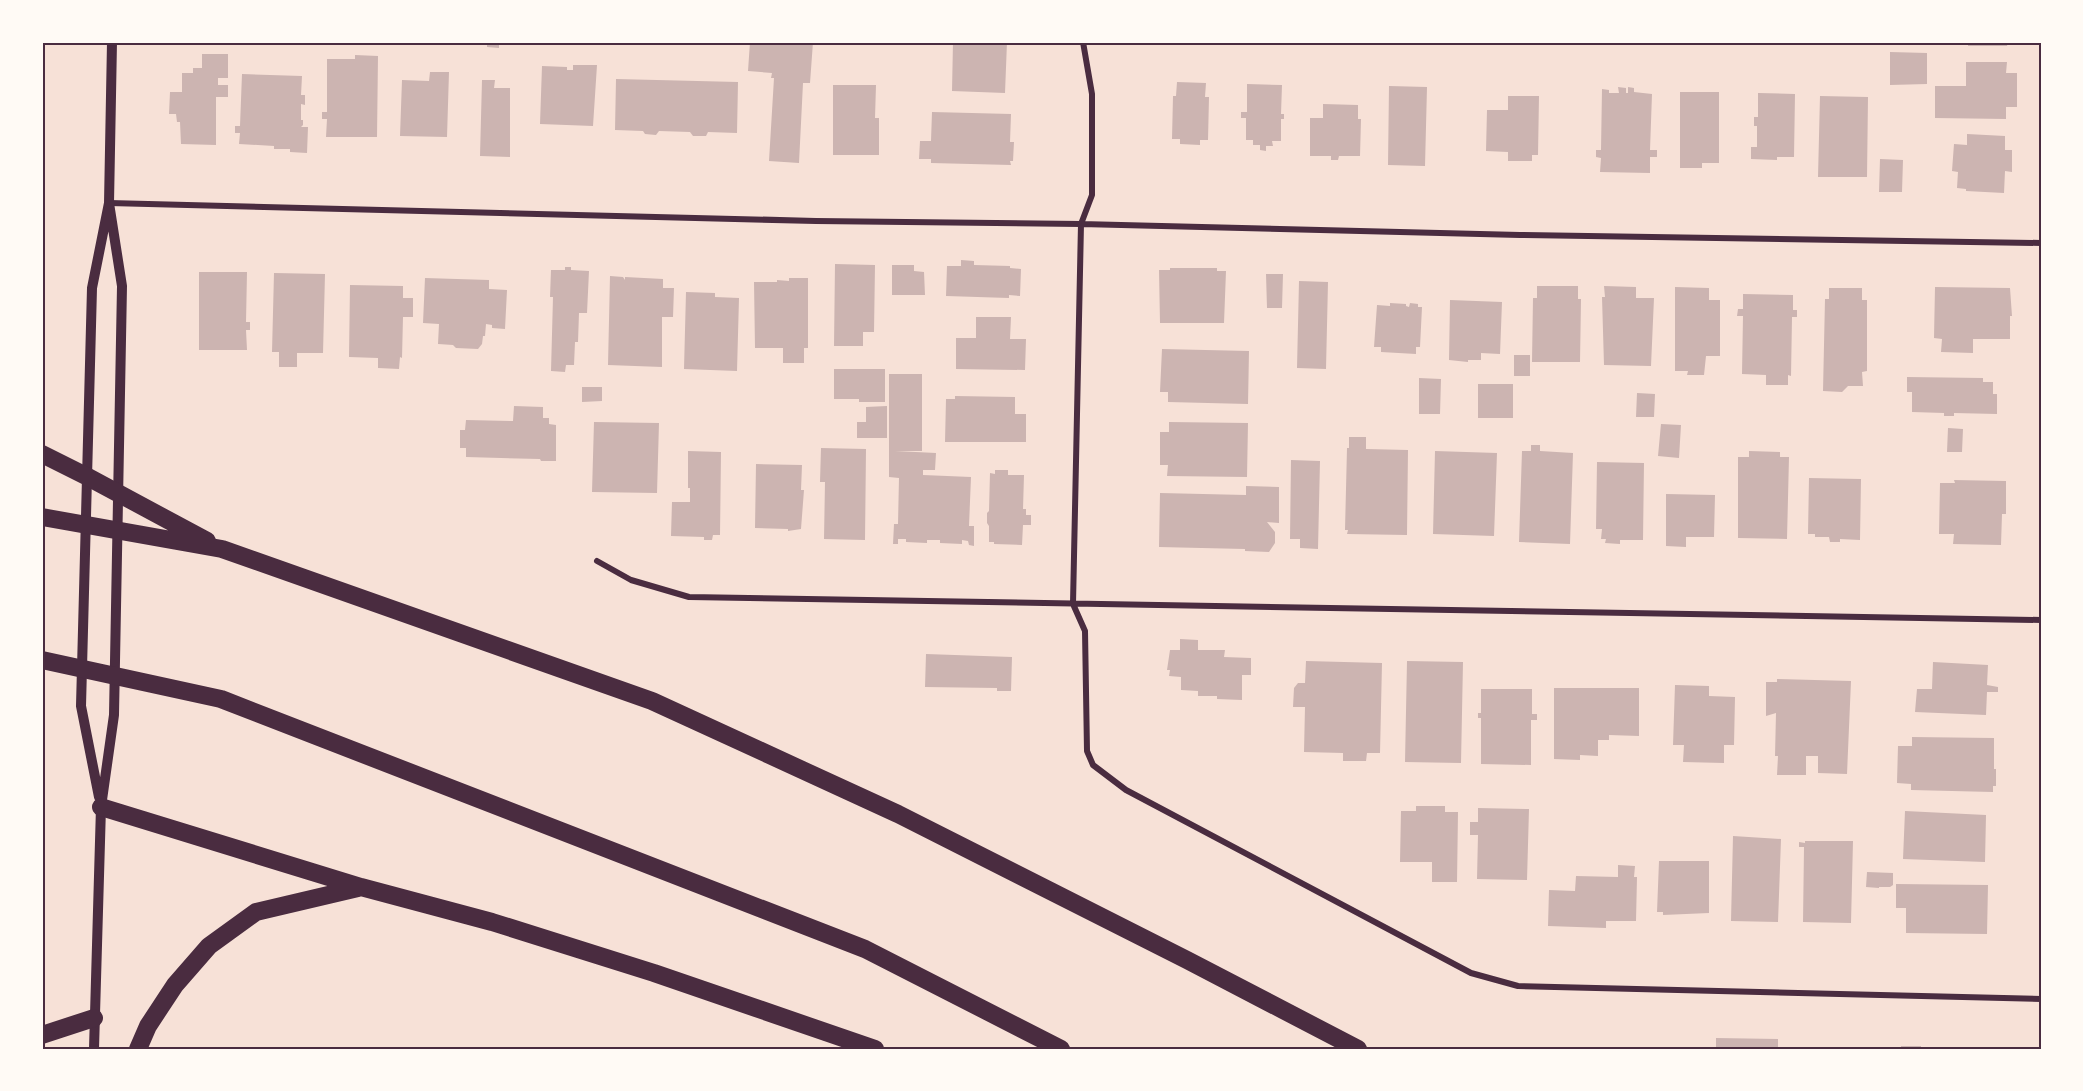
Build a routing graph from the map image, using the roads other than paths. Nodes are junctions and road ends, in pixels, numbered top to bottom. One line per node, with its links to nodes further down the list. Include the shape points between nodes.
1 (112, 42): 3 (street)
2 (1083, 42): 4 (street, via 1092,94 1092,195)
3 (109, 203): 4 (street); 13 (street, via 122,286 114,715); 13 (street, via 92,288 81,706)
4 (1081, 224): 5 (street); 10 (street)
5 (2041, 243)
6 (42, 454): 8 (highway)
7 (42, 517): 8 (highway)
8 (222, 549): 22 (highway, via 652,701 898,814)
9 (597, 561): 10 (street, via 631,580 689,597)
10 (1073, 604): 11 (street); 15 (street, via 1085,631 1087,751 1093,765 1126,790 1471,973 1518,986)
11 (2041, 620)
12 (42, 660): 21 (highway, via 221,699 865,949)
13 (101, 807): 14 (highway); 16 (street)
14 (361, 887): 19 (highway, via 276,906 247,918 209,946 174,985); 20 (highway, via 492,922 654,973)
15 (2041, 999)
16 (94, 1018): 17 (highway); 18 (street)
17 (42, 1035)
18 (94, 1049)
19 (138, 1049)
20 (874, 1049)
21 (1061, 1049)
22 (1358, 1049)

